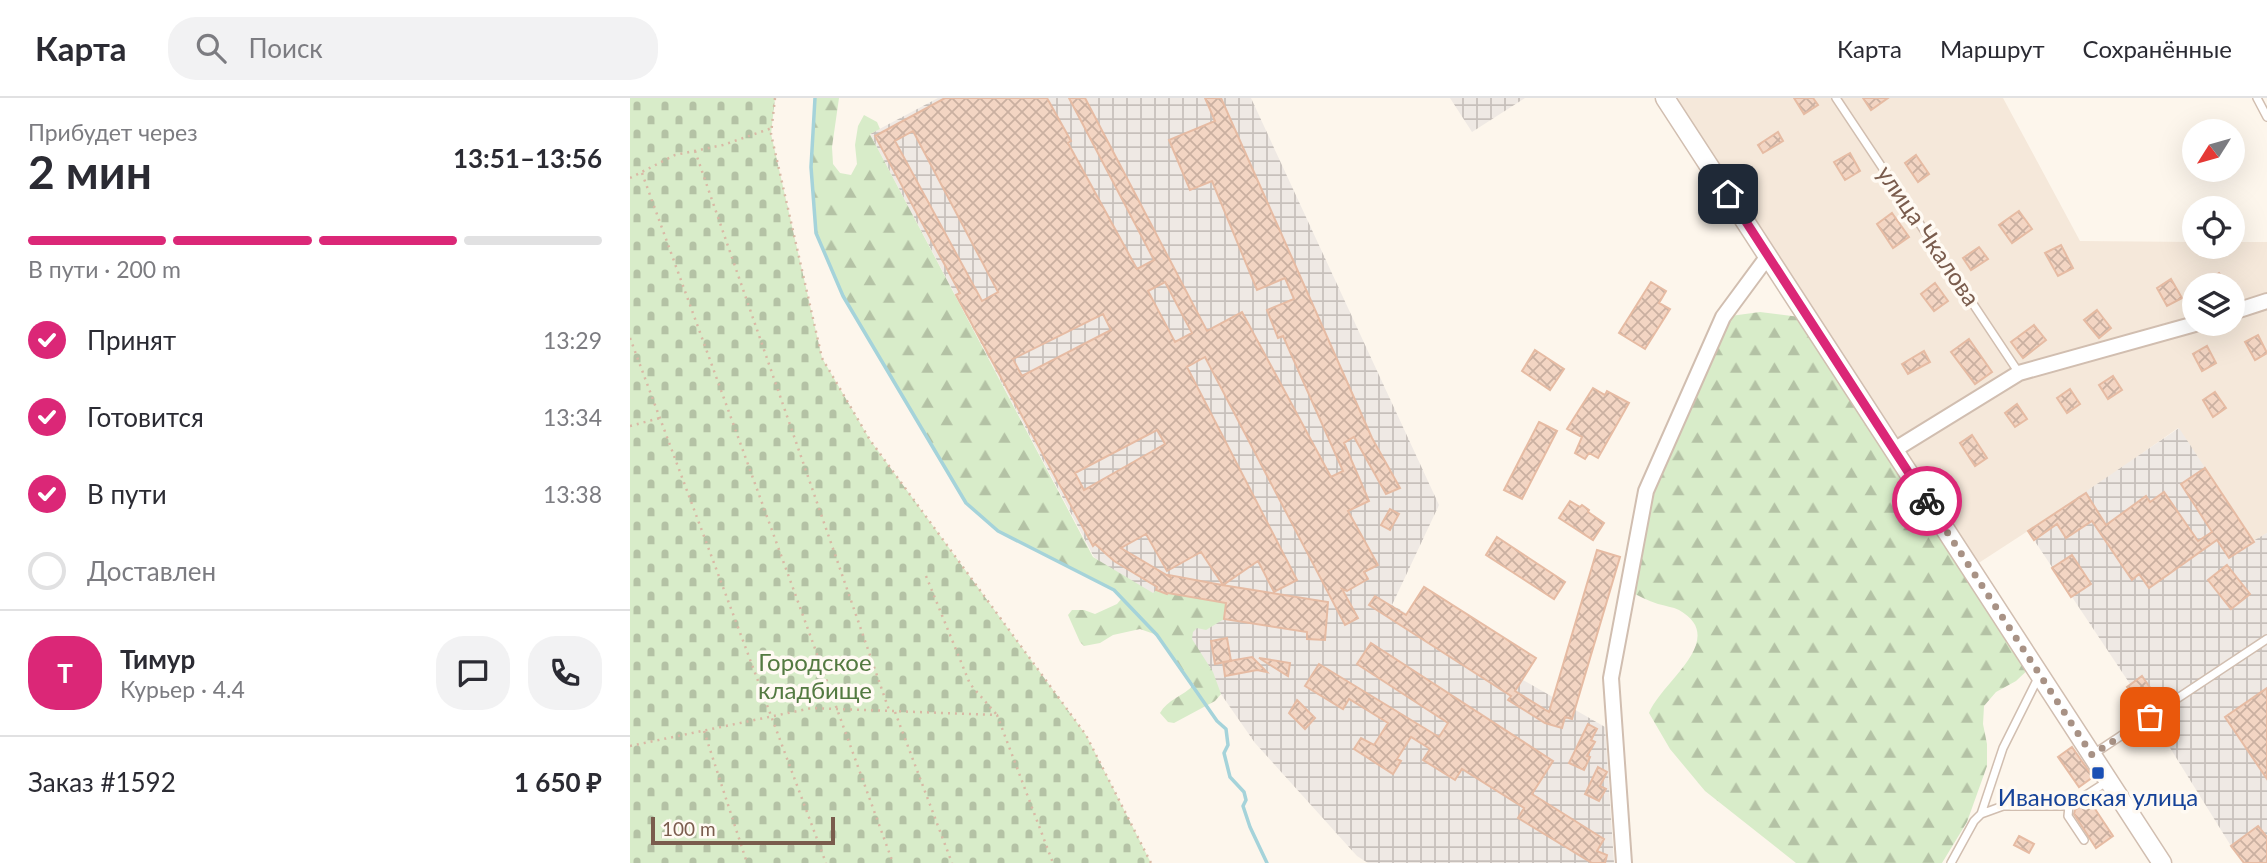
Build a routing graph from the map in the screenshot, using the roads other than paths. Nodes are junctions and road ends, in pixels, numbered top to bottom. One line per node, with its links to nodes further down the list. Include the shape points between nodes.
1 (1665, 98): 5 (street)
2 (1836, 98): 9 (lane, улица Чкалова)
3 (2257, 98): 4 (lane)
4 (2267, 117)
5 (1768, 256): 10 (street); 18 (street, via 1723,317 1646,491 1611,678)
6 (2267, 301): 7 (street)
7 (2245, 308)
8 (2182, 328): 9 (street)
9 (2019, 373): 10 (street)
10 (1894, 450): 12 (street)
11 (2267, 639): 13 (lane)
12 (2040, 675): 13 (street); 16 (lane, via 2003,748)
13 (2092, 755): 14 (street)
14 (2108, 781): 15 (lane); 20 (street)
15 (2069, 806): 16 (lane, via 2003,806); 17 (lane, via 2068,816)
16 (1981, 814): 19 (lane)
17 (2084, 840)
18 (1624, 863)
19 (1951, 863)
20 (2162, 863)

